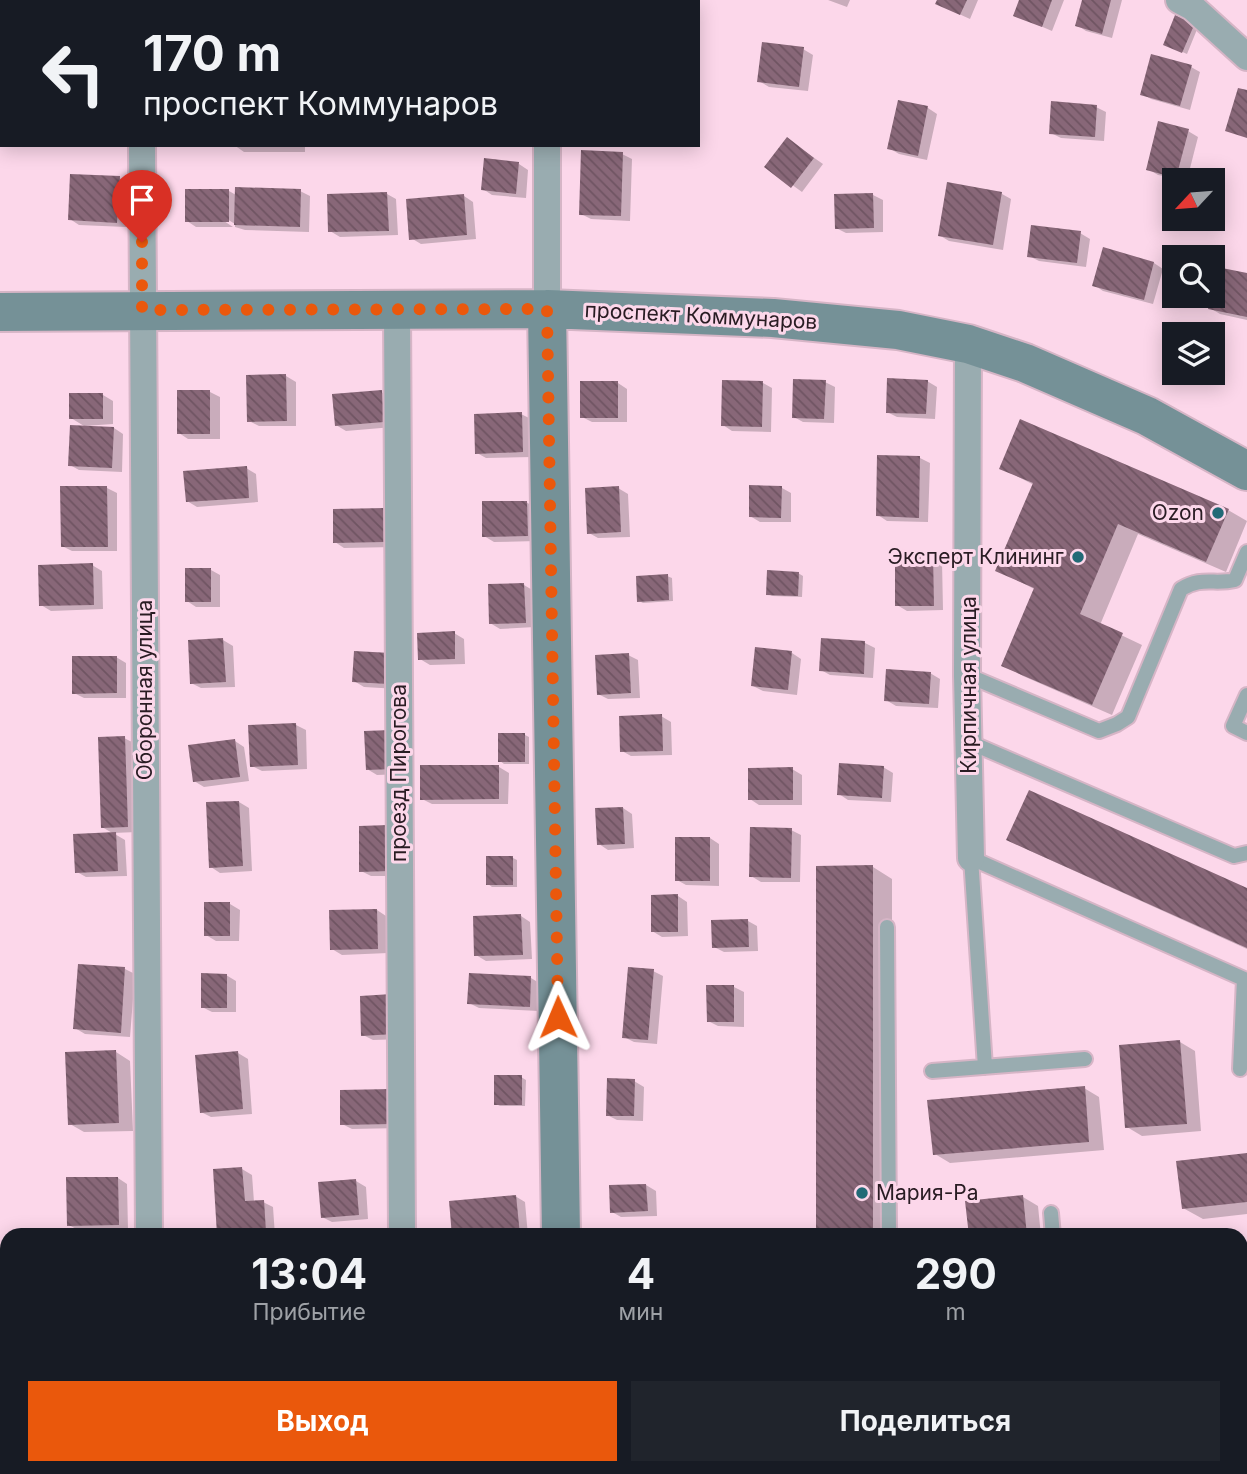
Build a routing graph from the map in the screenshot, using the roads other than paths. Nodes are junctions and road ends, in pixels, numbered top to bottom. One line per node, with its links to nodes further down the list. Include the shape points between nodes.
1 (1179, 0): 2 (street)
2 (1247, 57)
3 (142, 147): 6 (street, Оборонная улица)
4 (547, 147): 5 (street)
5 (547, 309): 7 (street, проспект Коммунаров); 9 (street, проспект Коммунаров, via 773,318 898,330); 26 (street)
6 (142, 310): 7 (street, проспект Коммунаров); 8 (street, проспект Коммунаров); 24 (street, Оборонная улица)
7 (397, 310): 25 (street, проезд Пирогова)
8 (0, 312)
9 (968, 344): 10 (street, проспект Коммунаров, via 1025,363 1147,416); 12 (street, Кирпичная улица)
10 (1247, 471)
11 (1247, 552): 12 (lane, via 1235,580 1200,580 1181,589 1128,717 1117,724 1099,731)
12 (967, 675): 15 (street, Кирпичная улица)
13 (1247, 695): 14 (lane, via 1233,726)
14 (1247, 733)
15 (969, 742): 16 (lane, via 1234,856); 17 (street, Кирпичная улица)
16 (1247, 853)
17 (971, 858): 20 (lane); 21 (lane, via 1244,979)
18 (887, 927): 27 (lane)
19 (1085, 1059): 20 (lane)
20 (985, 1067): 22 (lane)
21 (1240, 1069)
22 (932, 1071)
23 (1051, 1213): 28 (lane)
24 (149, 1228)
25 (402, 1228)
26 (561, 1228)
27 (889, 1228)
28 (1052, 1228)

